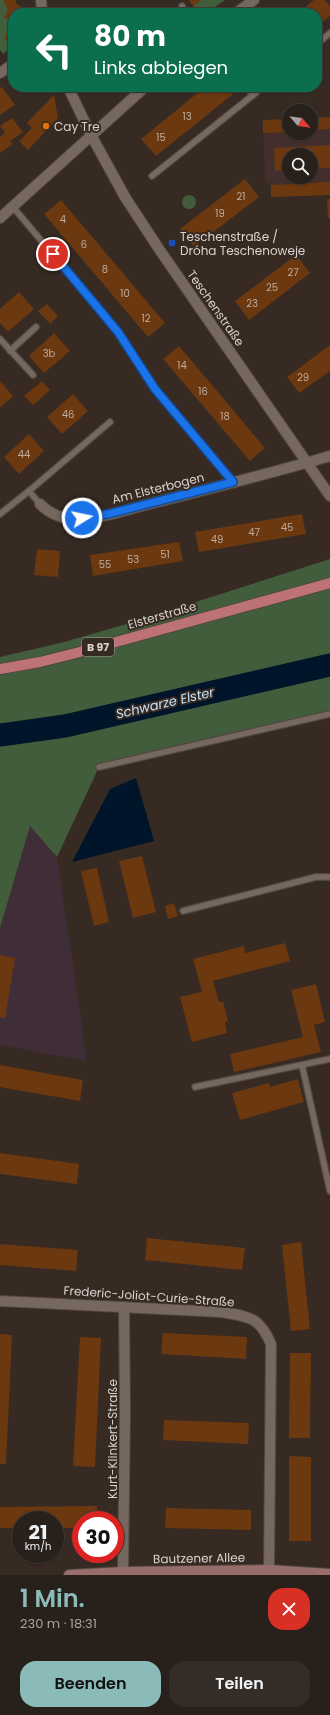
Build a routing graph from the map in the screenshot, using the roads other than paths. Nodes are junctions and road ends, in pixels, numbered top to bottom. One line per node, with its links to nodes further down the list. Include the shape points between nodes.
1 (254, 0): 2 (street)
2 (243, 8)
3 (330, 33): 4 (lane)
4 (322, 40)
5 (70, 92): 9 (street, Teschenstraße)
6 (139, 92): 9 (street)
7 (256, 92): 8 (lane)
8 (253, 94): 10 (lane)
9 (91, 135): 11 (street); 19 (street, Teschenstraße, via 115,180 159,250)
10 (152, 176)
11 (13, 207): 12 (street); 20 (lane, via 118,332 155,389)
12 (0, 218)
13 (36, 327): 15 (lane)
14 (0, 339): 15 (lane)
15 (10, 351): 16 (lane)
16 (32, 375)
17 (110, 422): 21 (lane)
18 (330, 456): 19 (street, Am Elsterbogen)
19 (307, 463): 20 (street, Am Elsterbogen); 22 (street, Teschenstraße)
20 (233, 482): 23 (street, Am Elsterbogen, via 108,514 82,518 66,518 52,514)
21 (29, 491): 23 (lane); 24 (lane)
22 (330, 496)
23 (40, 504)
24 (0, 514)
25 (330, 583): 26 (main road, Elsterstraße / B 97, via 69,654)
26 (0, 669)
27 (330, 714): 28 (lane)
28 (99, 767)
29 (330, 877): 30 (lane, via 316,877)
30 (183, 911)
31 (330, 1059): 32 (lane)
32 (302, 1065): 33 (lane); 34 (lane)
33 (195, 1087)
34 (330, 1190)
35 (0, 1300): 36 (street, Frederic-Joliot-Curie-Straße)
36 (124, 1307): 37 (street, Frederic-Joliot-Curie-Straße, via 221,1312 241,1316 262,1325 271,1344); 38 (street, Kurt-Klinkert-Straße)
37 (269, 1570): 38 (street, Bautzener Allee); 39 (street, Bautzener Allee)
38 (123, 1573): 40 (street, Bautzener Allee)
39 (330, 1574)
40 (69, 1575)

